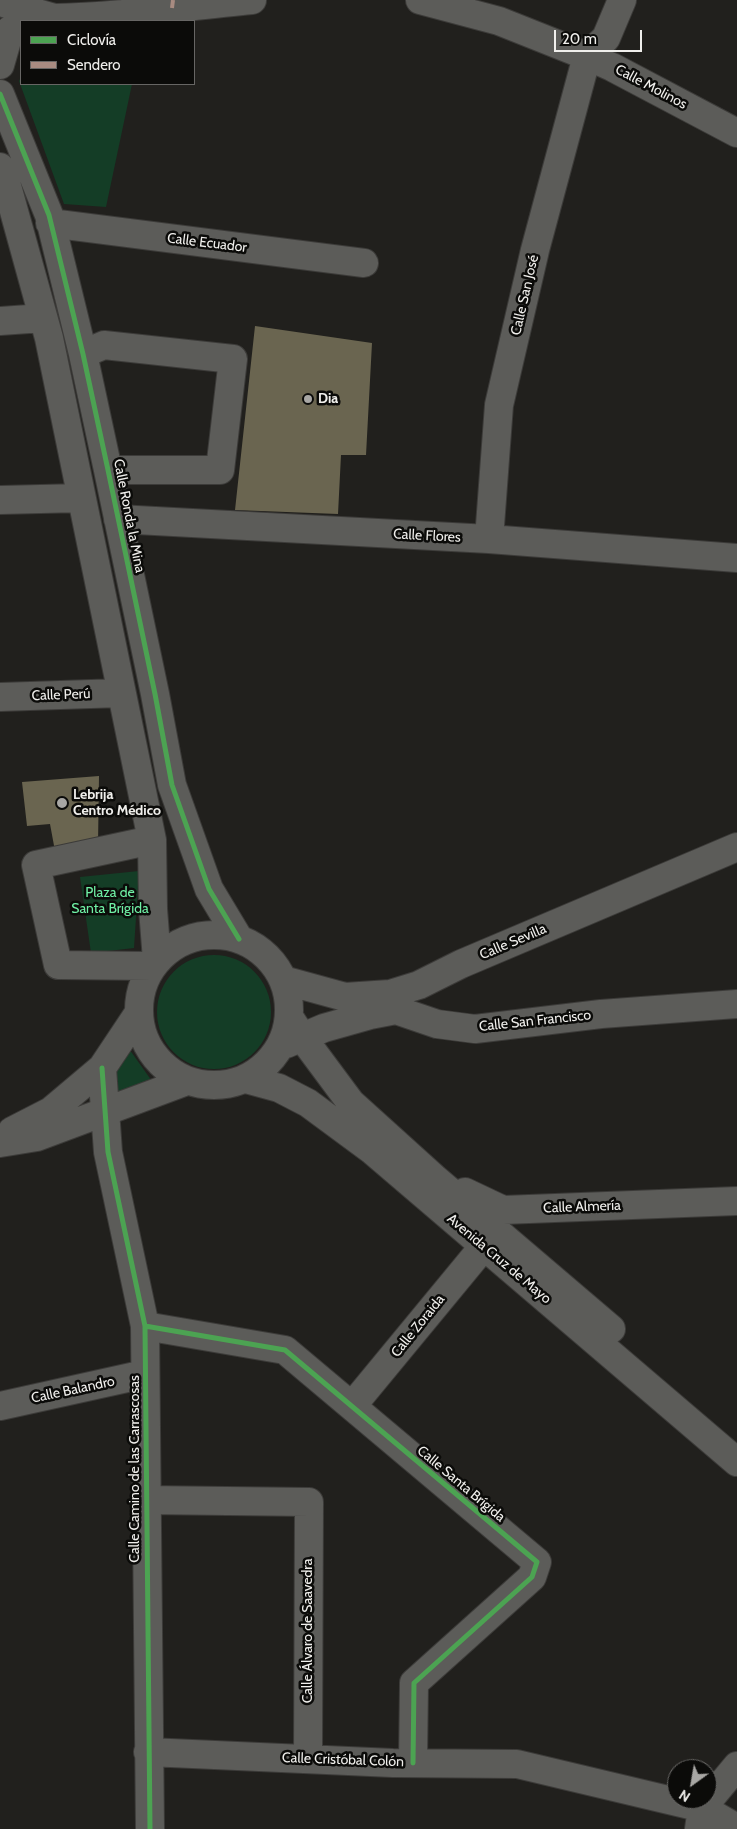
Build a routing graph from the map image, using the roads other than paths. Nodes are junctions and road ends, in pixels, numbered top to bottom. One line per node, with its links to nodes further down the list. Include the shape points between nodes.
1 (252, 0): 5 (street)
2 (420, 0): 9 (street, Calle Molinos, via 499,20)
3 (622, 0): 9 (street, via 606,38)
4 (0, 2): 7 (street)
5 (172, 4): 6 (street, via 124,15)
6 (81, 9): 7 (street)
7 (48, 20)
8 (10, 29): 10 (street)
9 (587, 56): 12 (street, Calle Molinos, via 612,66); 23 (street, Calle San José, via 537,241 500,405)
10 (0, 65)
11 (0, 94): 14 (street, Calle Ronda la Mina)
12 (737, 133)
13 (0, 167): 16 (street)
14 (50, 223): 15 (street, Calle Ecuador); 18 (street, Calle Ronda la Mina)
15 (364, 263)
16 (43, 318): 17 (street); 20 (street)
17 (0, 321)
18 (83, 354): 19 (street, Calle Ronda la Mina); 19 (street, via 104,345 233,360 220,470)
19 (108, 470): 22 (street, Calle Ronda la Mina)
20 (81, 498): 21 (street); 25 (street)
21 (0, 500)
22 (118, 520): 23 (street, Calle Flores); 29 (street, Calle Ronda la Mina, via 172,785 209,890)
23 (489, 540): 24 (street, Calle Flores)
24 (737, 558)
25 (121, 693): 26 (street, Calle Perú); 27 (street)
26 (0, 696)
27 (152, 840): 30 (street); 30 (street, via 36,865 58,965)
28 (737, 847): 31 (street, Calle Sevilla, via 398,992 345,998)
29 (239, 939): 30 (street, via 217,935 195,937 174,946); 31 (street, via 273,963)
30 (155, 963): 33 (street, via 144,981)
31 (284, 980): 34 (street, via 289,999)
32 (737, 1004): 34 (street, Calle San Francisco, via 601,1014 475,1029 437,1024 396,1010)
33 (138, 1014): 35 (street); 37 (street, via 142,1035 153,1054 168,1070)
34 (291, 1034): 36 (street, via 266,1066); 41 (street, Avenida Cruz de Mayo, via 351,1103)
35 (102, 1068): 38 (street, Calle Camino de las Carrascosas); 39 (street, via 51,1110)
36 (246, 1079): 37 (street, via 206,1085); 43 (street, Avenida Cruz de Mayo, via 279,1088 308,1103 373,1152)
37 (187, 1081): 38 (street)
38 (104, 1112): 40 (street, via 37,1137); 44 (street, Calle Camino de las Carrascosas, via 108,1152)
39 (0, 1137)
40 (0, 1142)
41 (434, 1178): 42 (street, Calle Almería, via 503,1210); 48 (street, Avenida Cruz de Mayo)
42 (737, 1201)
43 (484, 1246): 47 (street, Calle Zoraida); 49 (street, Avenida Cruz de Mayo)
44 (145, 1326): 45 (street, Calle Camino de las Carrascosas); 47 (street, Calle Santa Brígida, via 285,1350)
45 (145, 1374): 46 (street, Calle Balandro); 50 (street, Calle Camino de las Carrascosas)
46 (0, 1406)
47 (352, 1406): 53 (street, Calle Santa Brígida, via 537,1562 532,1577 414,1683)
48 (737, 1438)
49 (737, 1462)
50 (146, 1500): 51 (street, Calle Camino de las Carrascosas); 52 (street, Calle Álvaro de Saavedra, via 309,1502)
51 (148, 1752): 52 (street, Calle Cristóbal Colón); 57 (street, Calle Camino de las Carrascosas)
52 (308, 1759): 53 (street, Calle Cristóbal Colón)
53 (413, 1763): 55 (street, Calle Cristóbal Colón, via 517,1764)
54 (737, 1766): 55 (street)
55 (700, 1819): 56 (street, Calle Cristóbal Colón)
56 (737, 1828)
57 (150, 1829)

